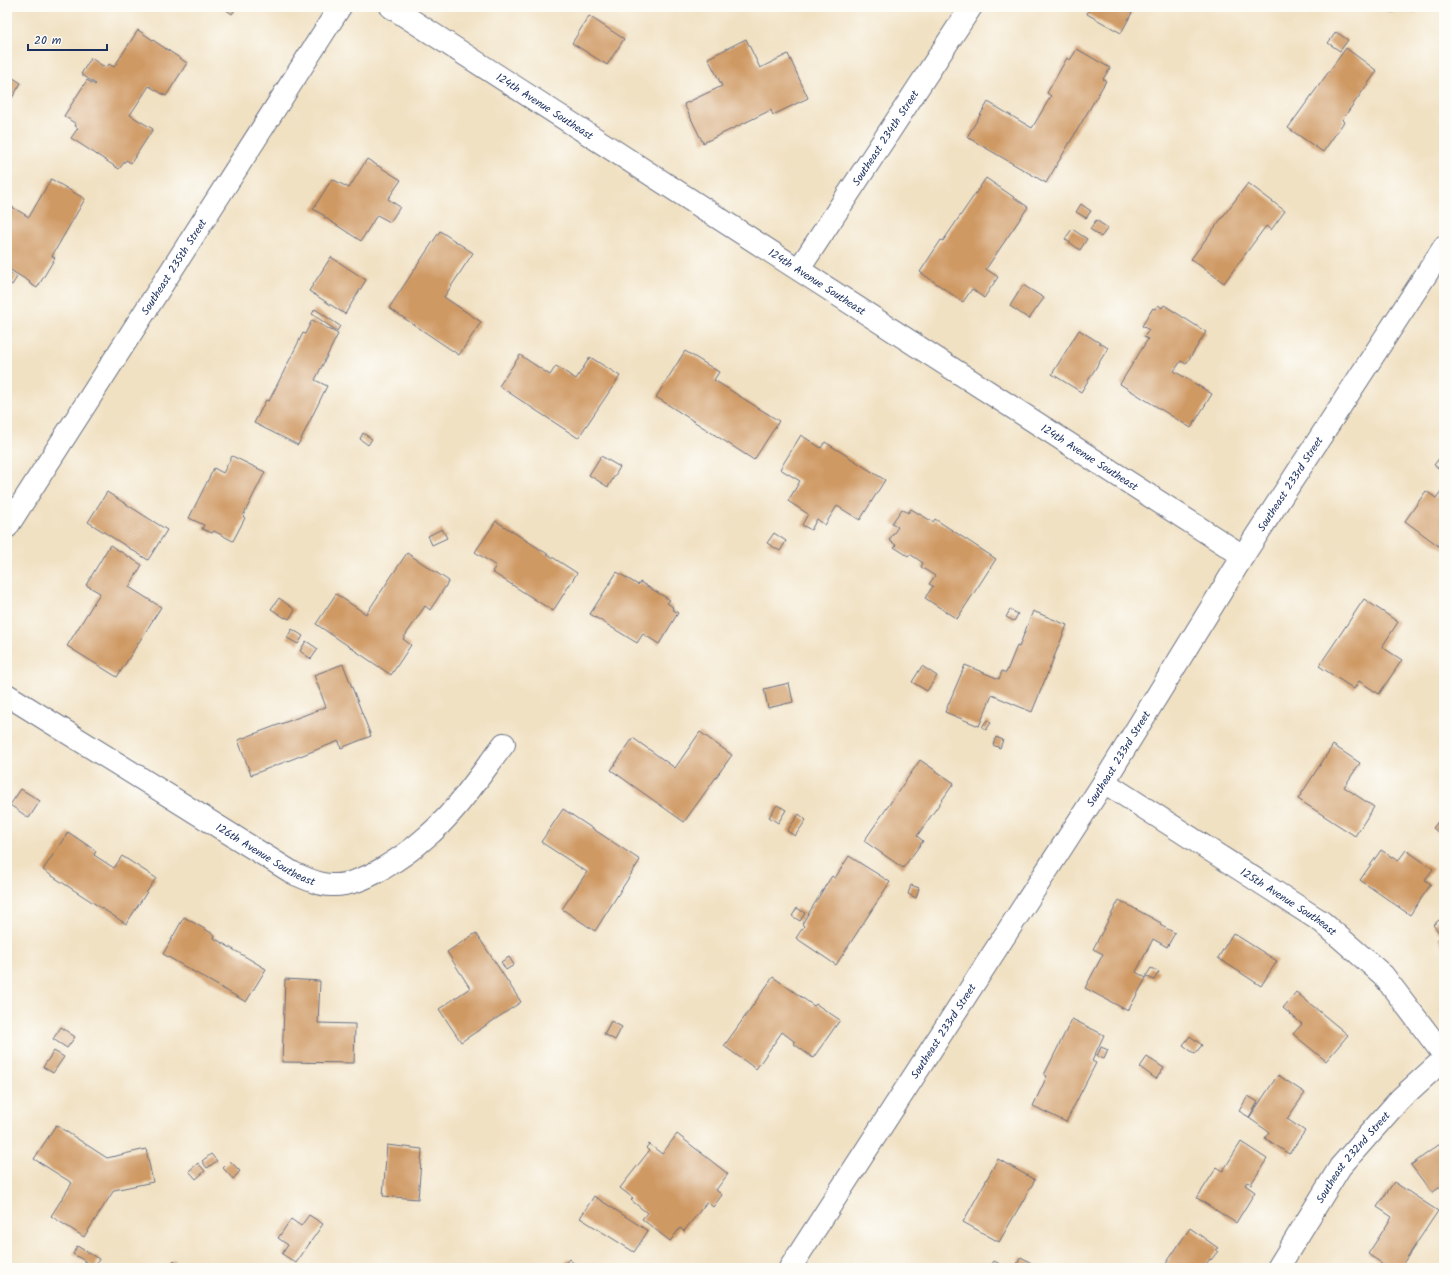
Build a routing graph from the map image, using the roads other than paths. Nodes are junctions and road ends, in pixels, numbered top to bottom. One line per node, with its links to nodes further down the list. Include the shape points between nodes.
1 (340, 7): 6 (street, Southeast 235th Street)
2 (391, 7): 5 (street, 124th Avenue Southeast)
3 (971, 7): 5 (street, Southeast 234th Street)
4 (1444, 247): 7 (street, Southeast 233rd Street)
5 (799, 269): 7 (street, 124th Avenue Southeast)
6 (7, 527)
7 (1243, 556): 10 (street, Southeast 233rd Street)
8 (7, 695): 9 (street, 126th Avenue Southeast, via 293,873 330,885 350,884 370,875 400,858 425,839 455,808)
9 (504, 744)
10 (1104, 782): 11 (street, 125th Avenue Southeast, via 1322,922 1383,975); 13 (street, Southeast 233rd Street)
11 (1444, 1055)
12 (1444, 1059): 14 (street, Southeast 232nd Street, via 1400,1099 1340,1167)
13 (790, 1268)
14 (1278, 1268)

